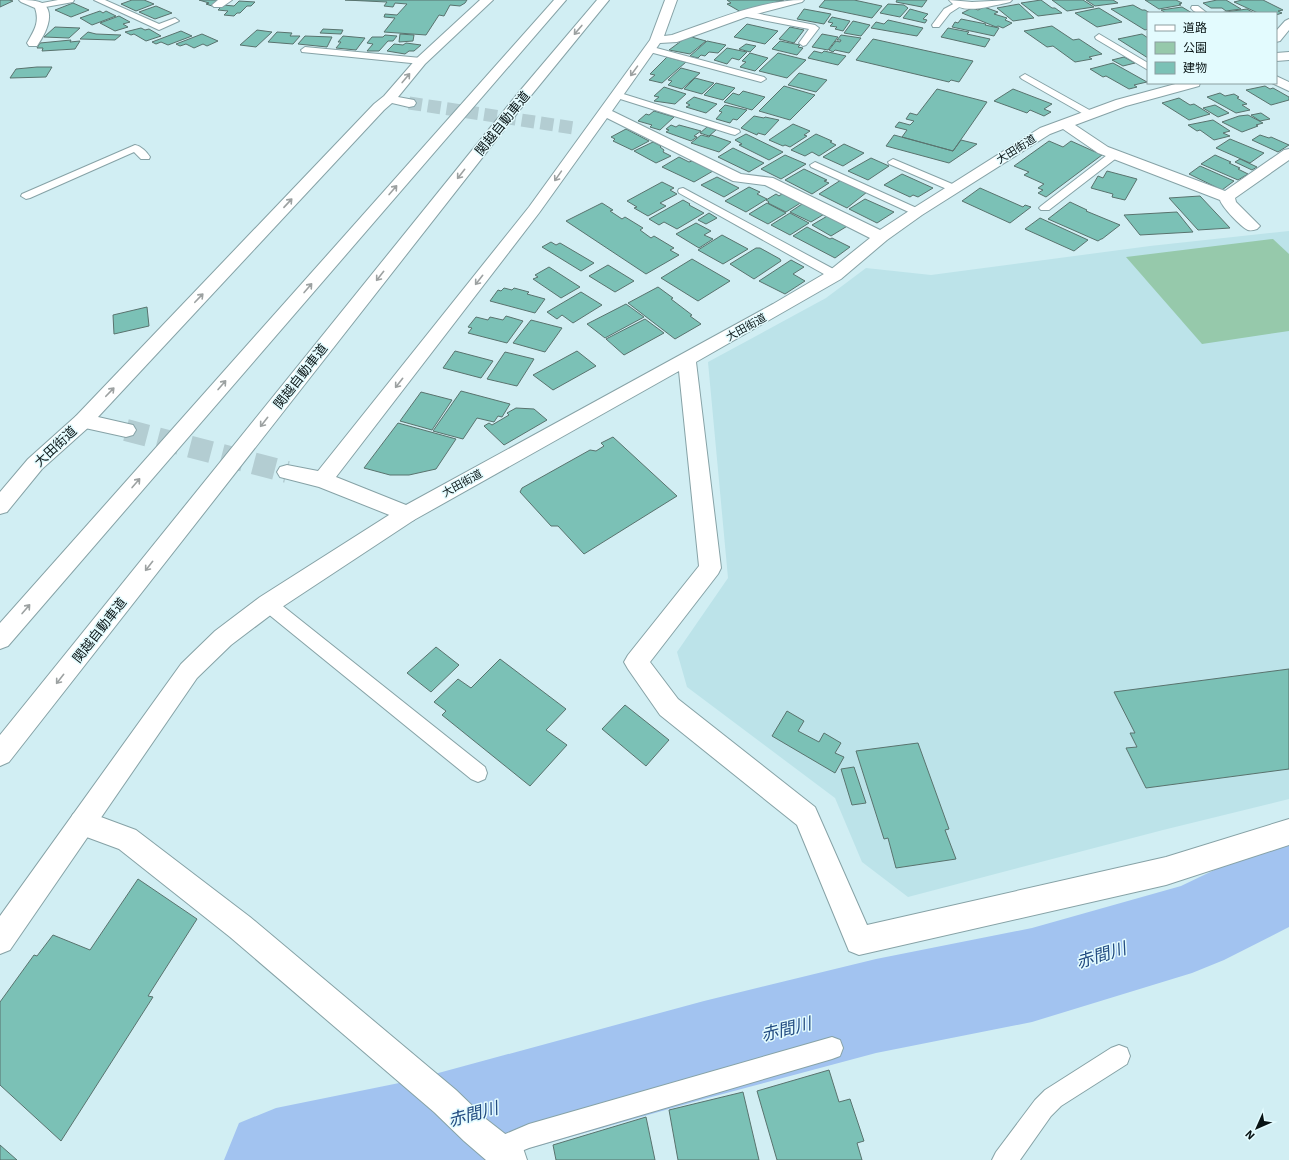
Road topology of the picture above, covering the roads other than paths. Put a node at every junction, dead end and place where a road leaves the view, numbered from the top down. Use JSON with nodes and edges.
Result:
{"nodes":[{"id":1,"x":25,"y":0,"type":"edge"},
{"id":2,"x":70,"y":0,"type":"edge"},
{"id":3,"x":487,"y":0,"type":"edge"},
{"id":4,"x":560,"y":0,"type":"edge"},
{"id":5,"x":603,"y":0,"type":"edge"},
{"id":6,"x":671,"y":0,"type":"edge"},
{"id":7,"x":798,"y":0,"type":"edge"},
{"id":8,"x":1006,"y":0,"type":"edge"},
{"id":9,"x":103,"y":1,"type":"edge"},
{"id":10,"x":958,"y":2,"type":"edge"},
{"id":11,"x":40,"y":6,"type":"junction"},
{"id":12,"x":1195,"y":8,"type":"dead end"},
{"id":13,"x":1201,"y":12,"type":"edge"},
{"id":14,"x":744,"y":14,"type":"junction"},
{"id":15,"x":175,"y":21,"type":"dead end"},
{"id":16,"x":1289,"y":23,"type":"edge"},
{"id":17,"x":936,"y":25,"type":"dead end"},
{"id":18,"x":1099,"y":37,"type":"dead end"},
{"id":19,"x":1277,"y":37,"type":"edge"},
{"id":20,"x":33,"y":43,"type":"dead end"},
{"id":21,"x":803,"y":43,"type":"dead end"},
{"id":22,"x":653,"y":44,"type":"junction"},
{"id":23,"x":305,"y":50,"type":"dead end"},
{"id":24,"x":1289,"y":56,"type":"edge"},
{"id":25,"x":1277,"y":57,"type":"edge"},
{"id":26,"x":421,"y":61,"type":"junction"},
{"id":27,"x":1147,"y":66,"type":"edge"},
{"id":28,"x":1025,"y":77,"type":"dead end"},
{"id":29,"x":761,"y":80,"type":"dead end"},
{"id":30,"x":1277,"y":81,"type":"edge"},
{"id":31,"x":1183,"y":84,"type":"edge"},
{"id":32,"x":1289,"y":87,"type":"edge"},
{"id":33,"x":616,"y":95,"type":"junction"},
{"id":34,"x":389,"y":99,"type":"junction"},
{"id":35,"x":409,"y":103,"type":"tunnel mouth"},
{"id":36,"x":604,"y":112,"type":"junction"},
{"id":37,"x":1090,"y":114,"type":"junction"},
{"id":38,"x":1064,"y":123,"type":"junction"},
{"id":39,"x":574,"y":128,"type":"tunnel mouth"},
{"id":40,"x":590,"y":131,"type":"junction"},
{"id":41,"x":735,"y":132,"type":"dead end"},
{"id":42,"x":1289,"y":153,"type":"edge"},
{"id":43,"x":1115,"y":154,"type":"junction"},
{"id":44,"x":145,"y":156,"type":"dead end"},
{"id":45,"x":893,"y":162,"type":"dead end"},
{"id":46,"x":816,"y":165,"type":"dead end"},
{"id":47,"x":953,"y":188,"type":"junction"},
{"id":48,"x":683,"y":191,"type":"dead end"},
{"id":49,"x":26,"y":196,"type":"dead end"},
{"id":50,"x":1227,"y":197,"type":"junction"},
{"id":51,"x":1045,"y":208,"type":"dead end"},
{"id":52,"x":917,"y":212,"type":"junction"},
{"id":53,"x":1252,"y":226,"type":"dead end"},
{"id":54,"x":881,"y":237,"type":"junction"},
{"id":55,"x":835,"y":275,"type":"junction"},
{"id":56,"x":686,"y":361,"type":"junction"},
{"id":57,"x":83,"y":421,"type":"junction"},
{"id":58,"x":126,"y":430,"type":"tunnel mouth"},
{"id":59,"x":287,"y":472,"type":"tunnel mouth"},
{"id":60,"x":323,"y":480,"type":"junction"},
{"id":61,"x":0,"y":506,"type":"edge"},
{"id":62,"x":407,"y":514,"type":"junction"},
{"id":63,"x":268,"y":604,"type":"junction"},
{"id":64,"x":0,"y":639,"type":"edge"},
{"id":65,"x":0,"y":754,"type":"edge"},
{"id":66,"x":478,"y":773,"type":"dead end"},
{"id":67,"x":82,"y":823,"type":"junction"},
{"id":68,"x":1289,"y":832,"type":"edge"},
{"id":69,"x":0,"y":940,"type":"edge"},
{"id":70,"x":832,"y":1048,"type":"dead end"},
{"id":71,"x":1120,"y":1056,"type":"dead end"},
{"id":72,"x":494,"y":1146,"type":"edge"},
{"id":73,"x":1004,"y":1160,"type":"edge"}],
"edges":[{"from":1,"to":11,"type":"main road"},
{"from":2,"to":11,"type":"lane"},
{"from":3,"to":26,"type":"main road"},
{"from":64,"to":4,"type":"main road","one_way":true},
{"from":5,"to":65,"type":"main road","name":"関越自動車道","one_way":true},
{"from":6,"to":22,"type":"main road"},
{"from":7,"to":14,"type":"main road"},
{"from":8,"to":10,"type":"main road"},
{"from":9,"to":15,"type":"lane"},
{"from":10,"to":17,"type":"lane"},
{"from":11,"to":20,"type":"main road"},
{"from":12,"to":13,"type":"lane"},
{"from":14,"to":21,"type":"lane"},
{"from":14,"to":22,"type":"main road"},
{"from":16,"to":19,"type":"main road"},
{"from":18,"to":27,"type":"lane"},
{"from":22,"to":29,"type":"lane"},
{"from":22,"to":33,"type":"main road","one_way":true},
{"from":23,"to":26,"type":"lane"},
{"from":24,"to":25,"type":"main road"},
{"from":34,"to":26,"type":"main road","one_way":true},
{"from":28,"to":37,"type":"lane"},
{"from":30,"to":32,"type":"main road"},
{"from":31,"to":37,"type":"main road","name":"大田街道"},
{"from":33,"to":36,"type":"main road"},
{"from":33,"to":41,"type":"lane"},
{"from":34,"to":35,"type":"main road"},
{"from":57,"to":34,"type":"main road","one_way":true},
{"from":36,"to":40,"type":"main road"},
{"from":36,"to":54,"type":"main road"},
{"from":37,"to":38,"type":"main road","name":"大田街道"},
{"from":38,"to":43,"type":"main road"},
{"from":38,"to":47,"type":"main road","name":"大田街道"},
{"from":39,"to":40,"type":"main road"},
{"from":40,"to":60,"type":"main road","one_way":true},
{"from":42,"to":50,"type":"main road"},
{"from":43,"to":50,"type":"main road"},
{"from":43,"to":51,"type":"lane"},
{"from":44,"to":49,"type":"lane"},
{"from":45,"to":47,"type":"lane"},
{"from":46,"to":52,"type":"lane"},
{"from":47,"to":52,"type":"main road","name":"大田街道"},
{"from":48,"to":55,"type":"lane"},
{"from":50,"to":53,"type":"main road"},
{"from":52,"to":54,"type":"main road","name":"大田街道"},
{"from":54,"to":55,"type":"main road","name":"大田街道"},
{"from":55,"to":56,"type":"main road","name":"大田街道"},
{"from":56,"to":62,"type":"main road","name":"大田街道"},
{"from":56,"to":68,"type":"main road"},
{"from":57,"to":58,"type":"main road","name":"大田街道"},
{"from":57,"to":61,"type":"main road","name":"大田街道"},
{"from":59,"to":60,"type":"main road"},
{"from":60,"to":62,"type":"main road"},
{"from":62,"to":63,"type":"main road","name":"大田街道"},
{"from":63,"to":66,"type":"lane"},
{"from":63,"to":67,"type":"main road","name":"大田街道"},
{"from":67,"to":69,"type":"main road","name":"大田街道"},
{"from":67,"to":72,"type":"main road"},
{"from":70,"to":72,"type":"lane"},
{"from":71,"to":73,"type":"lane"}]}
